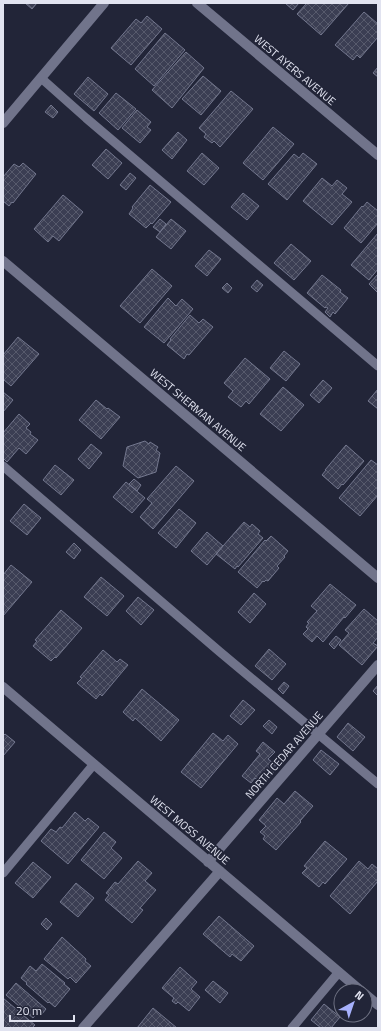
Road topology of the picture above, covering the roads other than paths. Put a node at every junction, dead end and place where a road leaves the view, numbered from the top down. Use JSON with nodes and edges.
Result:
{"nodes":[{"id":1,"x":104,"y":3,"type":"edge"},
{"id":2,"x":197,"y":3,"type":"edge"},
{"id":3,"x":41,"y":78,"type":"junction"},
{"id":4,"x":3,"y":123,"type":"edge"},
{"id":5,"x":378,"y":156,"type":"edge"},
{"id":6,"x":3,"y":260,"type":"edge"},
{"id":7,"x":378,"y":366,"type":"edge"},
{"id":8,"x":3,"y":466,"type":"edge"},
{"id":9,"x":378,"y":578,"type":"edge"},
{"id":10,"x":378,"y":665,"type":"edge"},
{"id":11,"x":3,"y":687,"type":"edge"},
{"id":12,"x":318,"y":734,"type":"junction"},
{"id":13,"x":94,"y":764,"type":"junction"},
{"id":14,"x":378,"y":784,"type":"edge"},
{"id":15,"x":208,"y":862,"type":"junction"},
{"id":16,"x":220,"y":871,"type":"junction"},
{"id":17,"x":3,"y":873,"type":"edge"},
{"id":18,"x":339,"y":972,"type":"junction"},
{"id":19,"x":352,"y":983,"type":"edge"},
{"id":20,"x":83,"y":1028,"type":"edge"},
{"id":21,"x":292,"y":1028,"type":"edge"}],
"edges":[{"from":1,"to":3,"type":"street"},
{"from":2,"to":5,"type":"street","name":"WEST AYERS AVENUE"},
{"from":3,"to":4,"type":"street"},
{"from":3,"to":7,"type":"lane"},
{"from":6,"to":9,"type":"street","name":"WEST SHERMAN AVENUE"},
{"from":8,"to":12,"type":"lane"},
{"from":10,"to":12,"type":"street","name":"NORTH CEDAR AVENUE"},
{"from":11,"to":13,"type":"street","name":"WEST MOSS AVENUE"},
{"from":12,"to":14,"type":"lane"},
{"from":12,"to":15,"type":"street","name":"NORTH CEDAR AVENUE"},
{"from":13,"to":15,"type":"street","name":"WEST MOSS AVENUE"},
{"from":13,"to":17,"type":"lane"},
{"from":15,"to":16,"type":"street","name":"WEST MOSS AVENUE"},
{"from":16,"to":18,"type":"street","name":"WEST MOSS AVENUE"},
{"from":16,"to":20,"type":"street"},
{"from":18,"to":19,"type":"street","name":"WEST MOSS AVENUE"},
{"from":18,"to":21,"type":"lane"}]}
